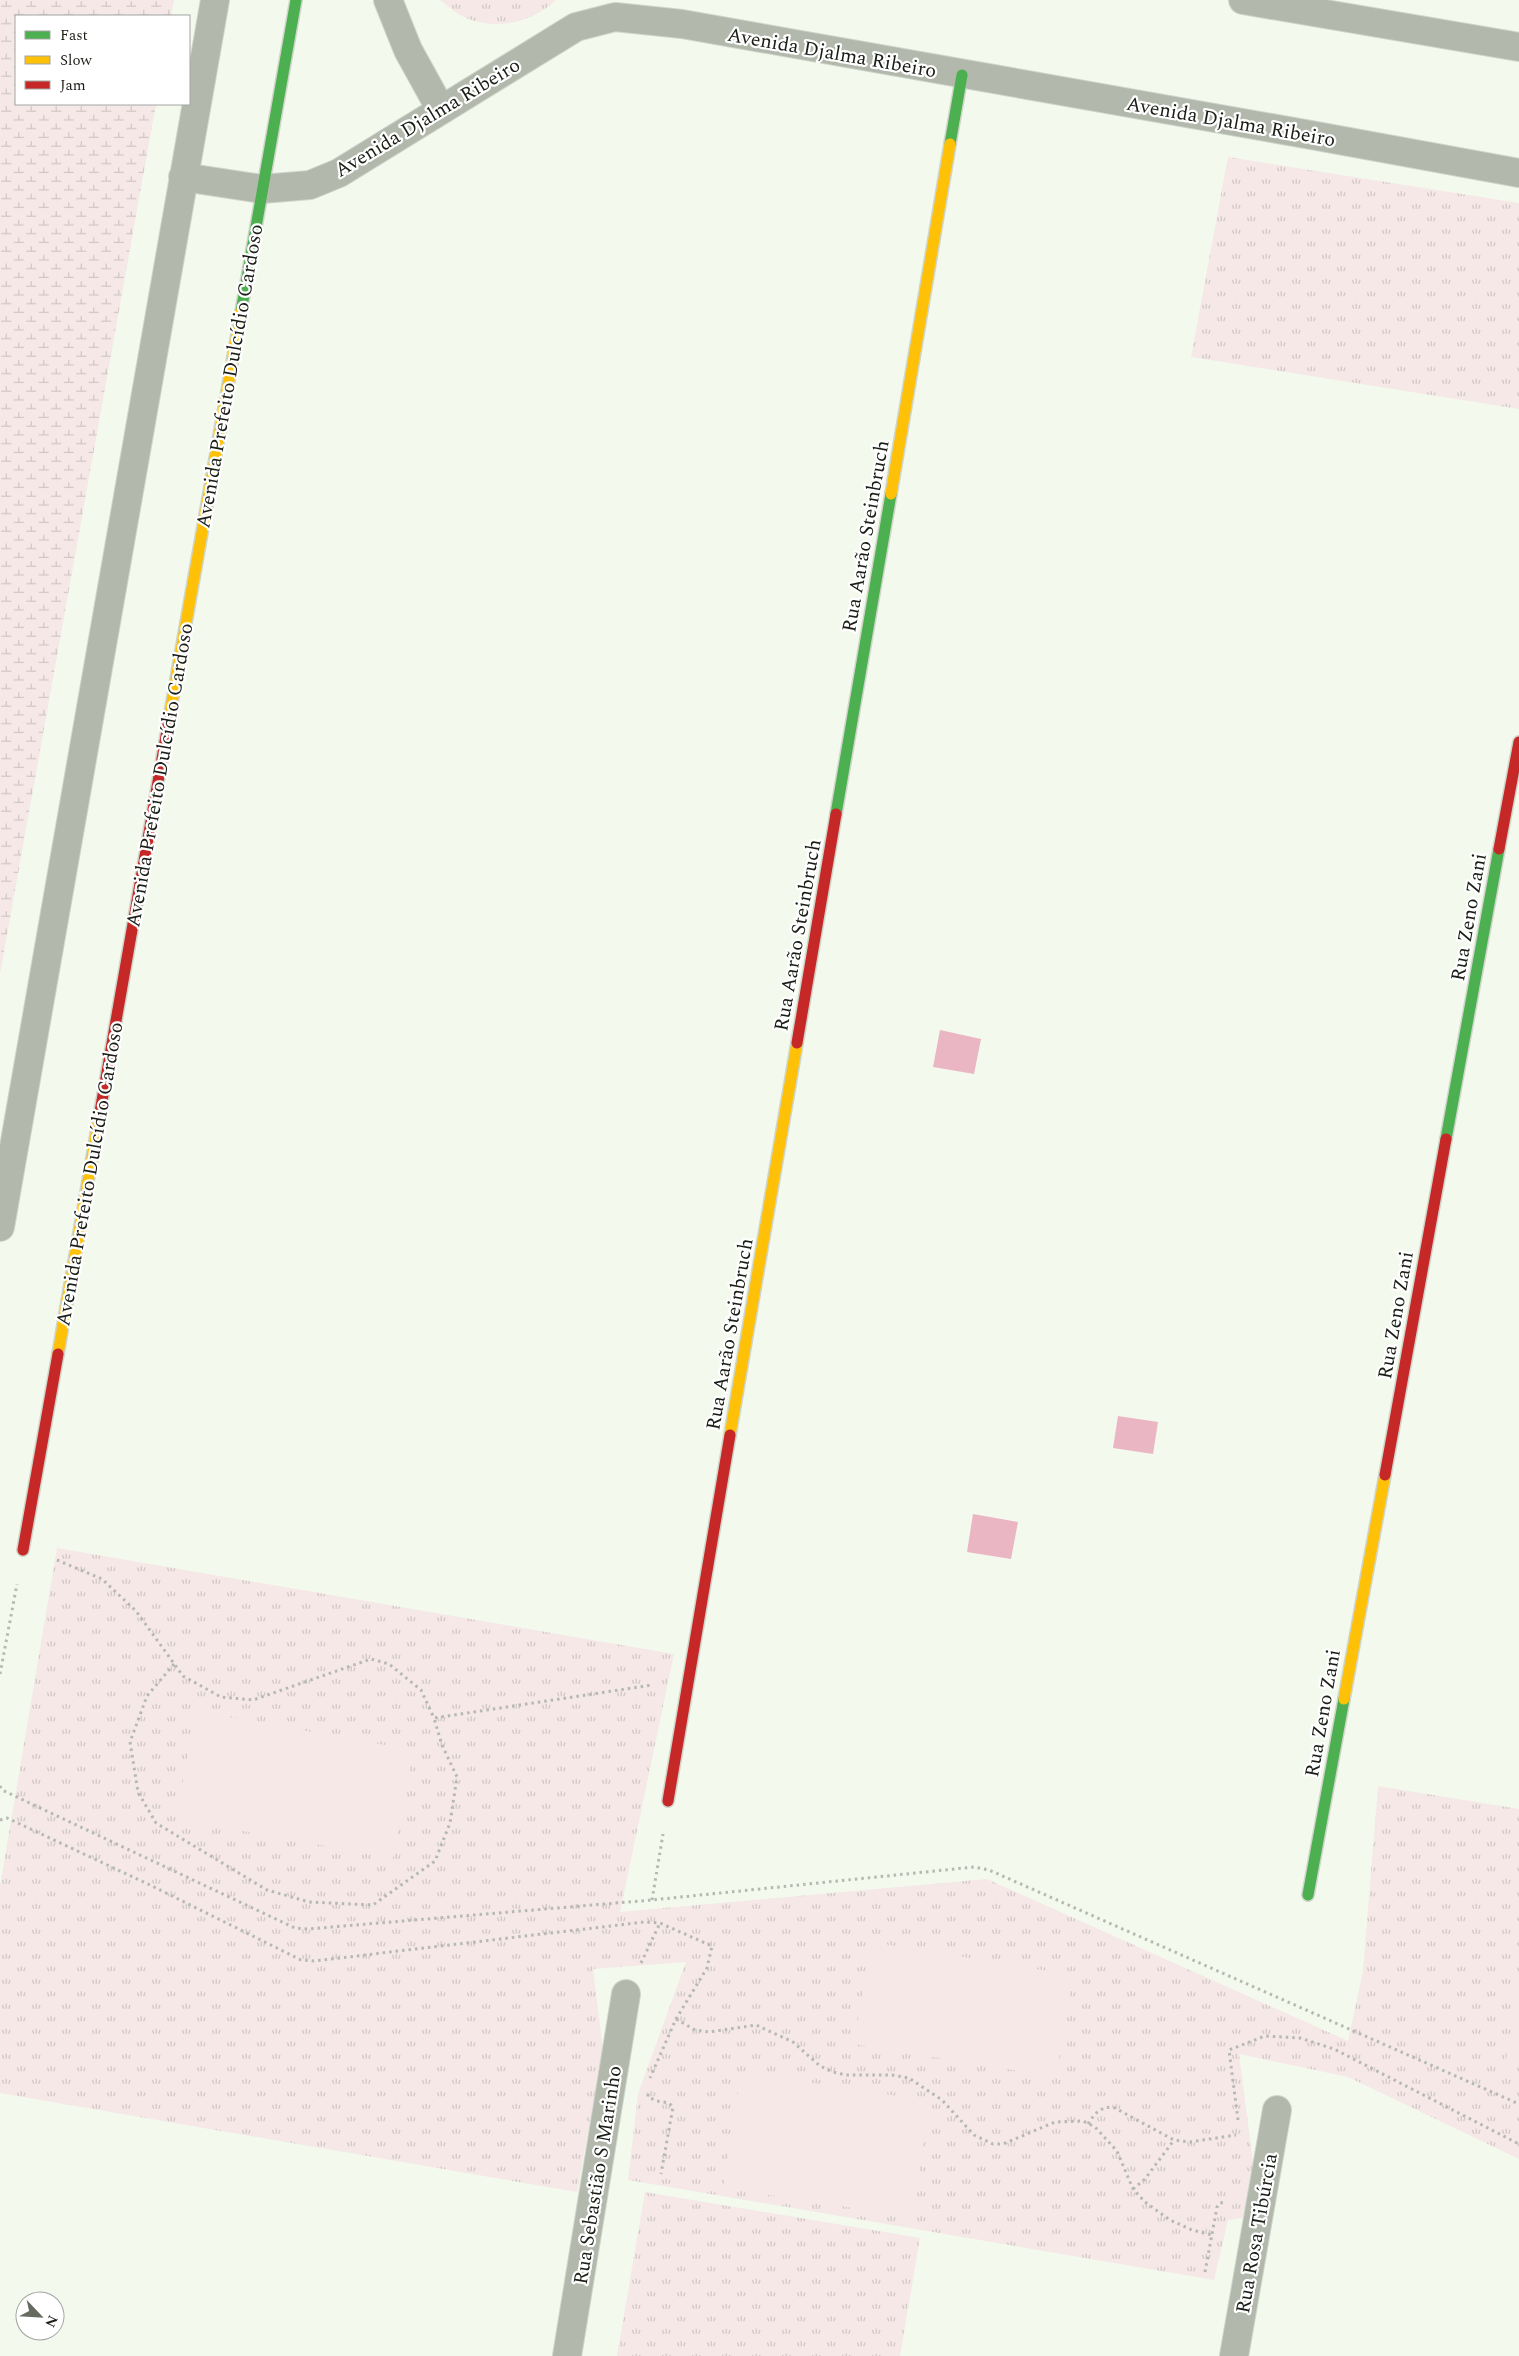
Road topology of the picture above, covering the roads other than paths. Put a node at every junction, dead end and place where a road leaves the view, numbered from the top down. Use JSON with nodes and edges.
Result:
{"nodes":[{"id":1,"x":215,"y":0,"type":"edge"},
{"id":2,"x":296,"y":0,"type":"edge"},
{"id":3,"x":388,"y":0,"type":"edge"},
{"id":4,"x":1243,"y":0,"type":"edge"},
{"id":5,"x":1519,"y":47,"type":"edge"},
{"id":6,"x":962,"y":75,"type":"junction"},
{"id":7,"x":440,"y":108,"type":"junction"},
{"id":8,"x":1519,"y":174,"type":"edge"},
{"id":9,"x":183,"y":177,"type":"junction"},
{"id":10,"x":262,"y":189,"type":"junction"},
{"id":11,"x":1519,"y":742,"type":"edge"},
{"id":12,"x":0,"y":1227,"type":"edge"},
{"id":13,"x":23,"y":1550,"type":"road end"},
{"id":14,"x":668,"y":1801,"type":"road end"},
{"id":15,"x":1308,"y":1895,"type":"dead end"},
{"id":16,"x":626,"y":1994,"type":"road end"},
{"id":17,"x":1277,"y":2110,"type":"dead end"},
{"id":18,"x":567,"y":2356,"type":"edge"},
{"id":19,"x":1234,"y":2356,"type":"edge"}],
"edges":[{"from":1,"to":9,"type":"street"},
{"from":2,"to":10,"type":"street","name":"Avenida Prefeito Dulcídio Cardoso"},
{"from":3,"to":7,"type":"street"},
{"from":4,"to":5,"type":"street"},
{"from":6,"to":7,"type":"street","name":"Avenida Djalma Ribeiro"},
{"from":6,"to":8,"type":"street","name":"Avenida Djalma Ribeiro"},
{"from":6,"to":14,"type":"street","name":"Rua Aarão Steinbruch"},
{"from":7,"to":10,"type":"street","name":"Avenida Djalma Ribeiro"},
{"from":9,"to":10,"type":"street","name":"Avenida Djalma Ribeiro"},
{"from":9,"to":12,"type":"street"},
{"from":10,"to":13,"type":"street","name":"Avenida Prefeito Dulcídio Cardoso"},
{"from":11,"to":15,"type":"street","name":"Rua Zeno Zani"},
{"from":16,"to":18,"type":"street","name":"Rua Sebastião S Marinho"},
{"from":17,"to":19,"type":"street","name":"Rua Rosa Tibúrcia"}]}
